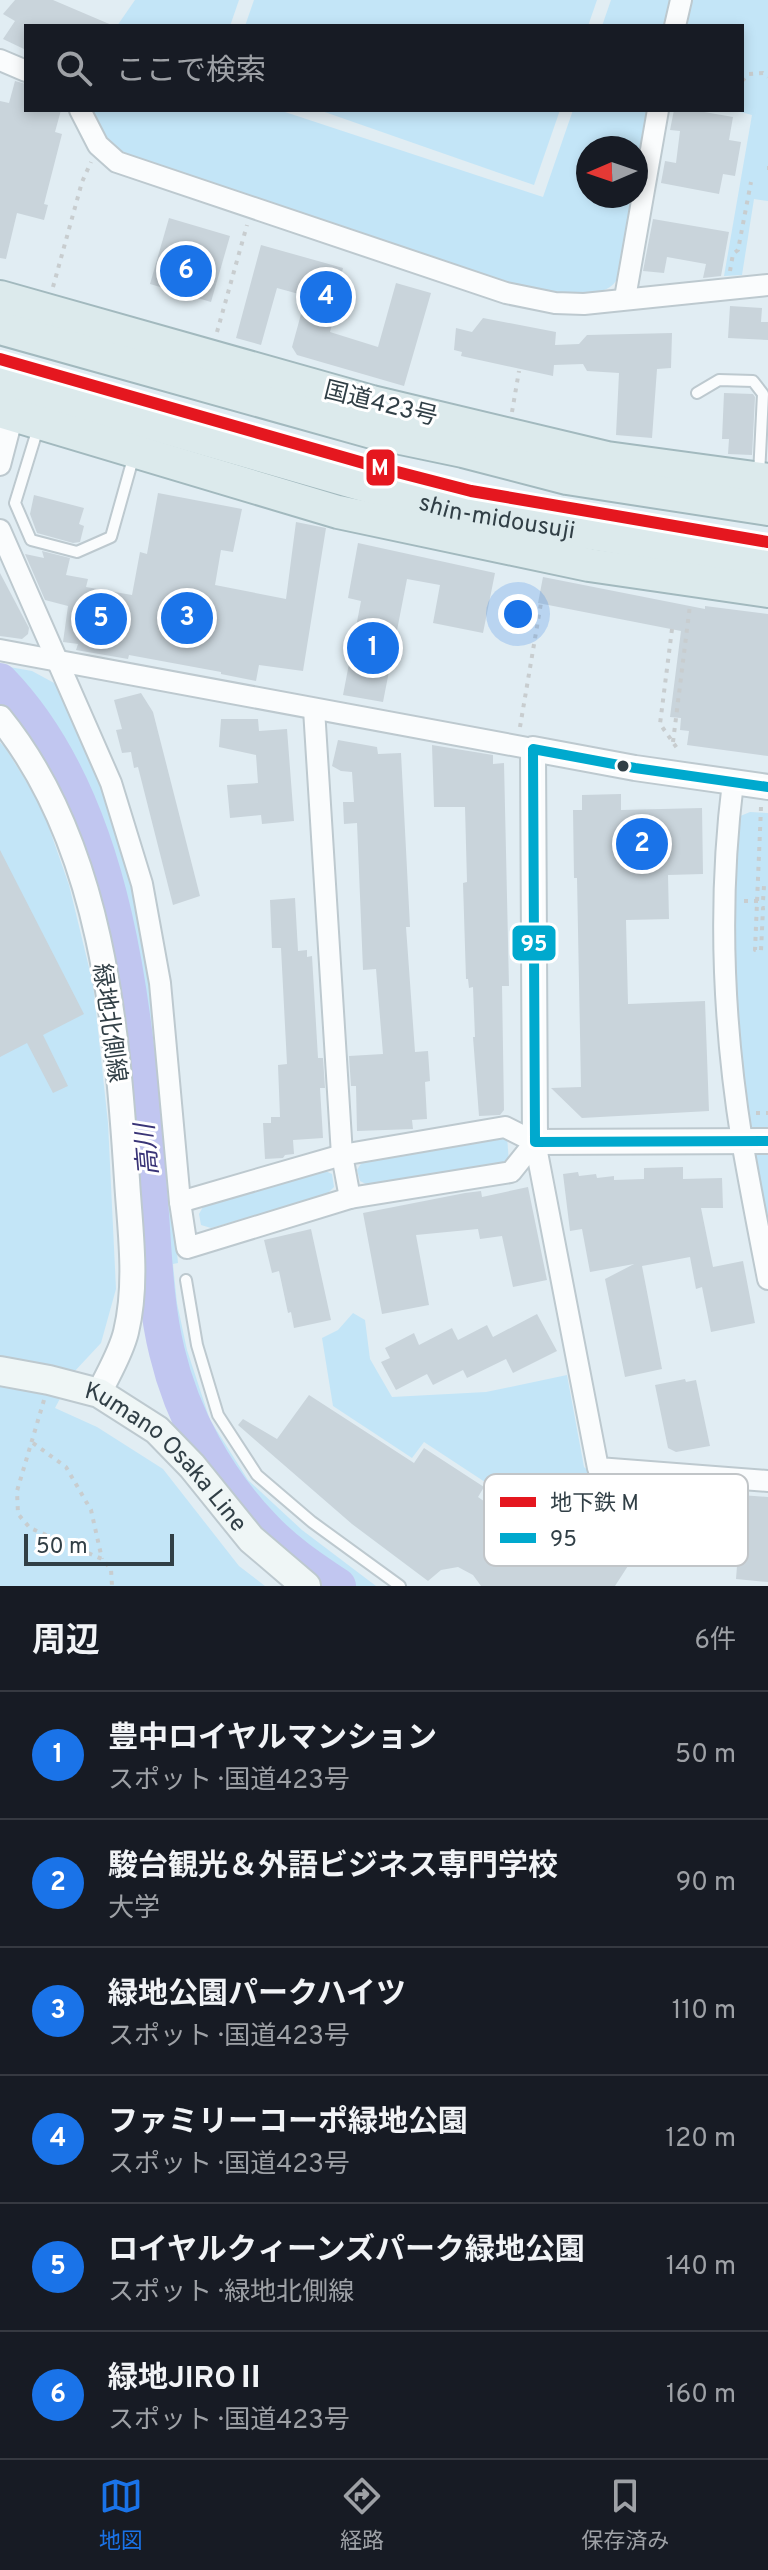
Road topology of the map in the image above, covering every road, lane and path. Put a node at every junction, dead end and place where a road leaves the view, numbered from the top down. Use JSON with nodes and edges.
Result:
{"nodes":[{"id":1,"x":681,"y":0,"type":"edge"},
{"id":2,"x":675,"y":24,"type":"edge"},
{"id":3,"x":0,"y":60,"type":"edge"},
{"id":4,"x":24,"y":70,"type":"edge"},
{"id":5,"x":768,"y":77,"type":"edge"},
{"id":6,"x":744,"y":79,"type":"edge"},
{"id":7,"x":81,"y":112,"type":"edge"},
{"id":8,"x":658,"y":112,"type":"edge"},
{"id":9,"x":82,"y":182,"type":"dead end"},
{"id":10,"x":751,"y":182,"type":"dead end"},
{"id":11,"x":248,"y":224,"type":"dead end"},
{"id":12,"x":733,"y":254,"type":"dead end"},
{"id":13,"x":768,"y":285,"type":"edge"},
{"id":14,"x":51,"y":294,"type":"dead end"},
{"id":15,"x":0,"y":297,"type":"edge"},
{"id":16,"x":625,"y":298,"type":"junction"},
{"id":17,"x":0,"y":328,"type":"edge"},
{"id":18,"x":214,"y":342,"type":"dead end"},
{"id":19,"x":519,"y":371,"type":"dead end"},
{"id":20,"x":0,"y":380,"type":"edge"},
{"id":21,"x":697,"y":393,"type":"dead end"},
{"id":22,"x":18,"y":416,"type":"edge"},
{"id":23,"x":510,"y":421,"type":"dead end"},
{"id":24,"x":135,"y":451,"type":"junction"},
{"id":25,"x":463,"y":451,"type":"junction"},
{"id":26,"x":607,"y":458,"type":"junction"},
{"id":27,"x":0,"y":465,"type":"edge"},
{"id":28,"x":765,"y":489,"type":"edge"},
{"id":29,"x":454,"y":511,"type":"junction"},
{"id":30,"x":0,"y":530,"type":"edge"},
{"id":31,"x":768,"y":562,"type":"edge"},
{"id":32,"x":589,"y":565,"type":"junction"},
{"id":33,"x":768,"y":591,"type":"edge"},
{"id":34,"x":692,"y":595,"type":"dead end"},
{"id":35,"x":541,"y":603,"type":"dead end"},
{"id":36,"x":672,"y":629,"type":"dead end"},
{"id":37,"x":0,"y":650,"type":"edge"},
{"id":38,"x":55,"y":660,"type":"junction"},
{"id":39,"x":314,"y":709,"type":"junction"},
{"id":40,"x":0,"y":718,"type":"edge"},
{"id":41,"x":527,"y":739,"type":"junction"},
{"id":42,"x":673,"y":742,"type":"junction"},
{"id":43,"x":677,"y":748,"type":"dead end"},
{"id":44,"x":733,"y":782,"type":"junction"},
{"id":45,"x":764,"y":796,"type":"edge"},
{"id":46,"x":768,"y":886,"type":"edge"},
{"id":47,"x":746,"y":901,"type":"dead end"},
{"id":48,"x":757,"y":901,"type":"junction"},
{"id":49,"x":768,"y":908,"type":"edge"},
{"id":50,"x":756,"y":1113,"type":"dead end"},
{"id":51,"x":768,"y":1113,"type":"edge"},
{"id":52,"x":759,"y":1141,"type":"edge"},
{"id":53,"x":535,"y":1142,"type":"junction"},
{"id":54,"x":342,"y":1155,"type":"junction"},
{"id":55,"x":350,"y":1198,"type":"junction"},
{"id":56,"x":180,"y":1202,"type":"junction"},
{"id":57,"x":768,"y":1279,"type":"edge"},
{"id":58,"x":186,"y":1280,"type":"dead end"},
{"id":59,"x":0,"y":1371,"type":"edge"},
{"id":60,"x":99,"y":1393,"type":"junction"},
{"id":61,"x":45,"y":1396,"type":"dead end"},
{"id":62,"x":32,"y":1443,"type":"junction"},
{"id":63,"x":676,"y":1474,"type":"edge"},
{"id":64,"x":748,"y":1479,"type":"edge"},
{"id":65,"x":768,"y":1481,"type":"edge"},
{"id":66,"x":102,"y":1559,"type":"junction"},
{"id":67,"x":112,"y":1586,"type":"edge"},
{"id":68,"x":306,"y":1586,"type":"edge"},
{"id":69,"x":400,"y":1586,"type":"edge"}],
"edges":[{"from":1,"to":2,"type":"street"},
{"from":3,"to":4,"type":"street"},
{"from":5,"to":6,"type":"path"},
{"from":7,"to":16,"type":"street"},
{"from":8,"to":16,"type":"street"},
{"from":9,"to":14,"type":"path"},
{"from":10,"to":12,"type":"path"},
{"from":11,"to":18,"type":"path"},
{"from":13,"to":16,"type":"street"},
{"from":15,"to":26,"type":"highway","name":"国道423号"},
{"from":17,"to":25,"type":"highway","name":"shin-midousuji"},
{"from":19,"to":23,"type":"path"},
{"from":20,"to":29,"type":"highway","name":"shin-midousuji"},
{"from":21,"to":28,"type":"lane"},
{"from":22,"to":24,"type":"highway"},
{"from":22,"to":24,"type":"lane"},
{"from":22,"to":27,"type":"street"},
{"from":24,"to":32,"type":"highway"},
{"from":25,"to":26,"type":"highway"},
{"from":25,"to":28,"type":"highway","name":"shin-midousuji"},
{"from":26,"to":28,"type":"highway","name":"国道423号"},
{"from":29,"to":31,"type":"highway","name":"shin-midousuji"},
{"from":29,"to":32,"type":"highway"},
{"from":30,"to":38,"type":"street"},
{"from":32,"to":33,"type":"highway"},
{"from":34,"to":42,"type":"path"},
{"from":35,"to":41,"type":"path"},
{"from":36,"to":42,"type":"path"},
{"from":37,"to":38,"type":"street"},
{"from":38,"to":39,"type":"street"},
{"from":38,"to":56,"type":"street"},
{"from":39,"to":41,"type":"street"},
{"from":39,"to":54,"type":"street"},
{"from":40,"to":60,"type":"street","name":"緑地北側線"},
{"from":41,"to":44,"type":"street"},
{"from":41,"to":53,"type":"street"},
{"from":42,"to":43,"type":"path"},
{"from":44,"to":45,"type":"street"},
{"from":44,"to":52,"type":"street"},
{"from":45,"to":48,"type":"path"},
{"from":46,"to":48,"type":"path"},
{"from":47,"to":48,"type":"path"},
{"from":48,"to":49,"type":"path"},
{"from":50,"to":51,"type":"path"},
{"from":52,"to":53,"type":"street"},
{"from":52,"to":57,"type":"street"},
{"from":53,"to":54,"type":"street"},
{"from":53,"to":55,"type":"street"},
{"from":53,"to":63,"type":"street"},
{"from":54,"to":55,"type":"street"},
{"from":54,"to":56,"type":"street"},
{"from":55,"to":56,"type":"street"},
{"from":58,"to":69,"type":"lane"},
{"from":59,"to":60,"type":"main road","name":"Kumano Osaka Line"},
{"from":60,"to":68,"type":"main road","name":"Kumano Osaka Line"},
{"from":61,"to":62,"type":"path"},
{"from":62,"to":66,"type":"path"},
{"from":62,"to":66,"type":"path"},
{"from":64,"to":65,"type":"street"},
{"from":66,"to":67,"type":"path"}]}
